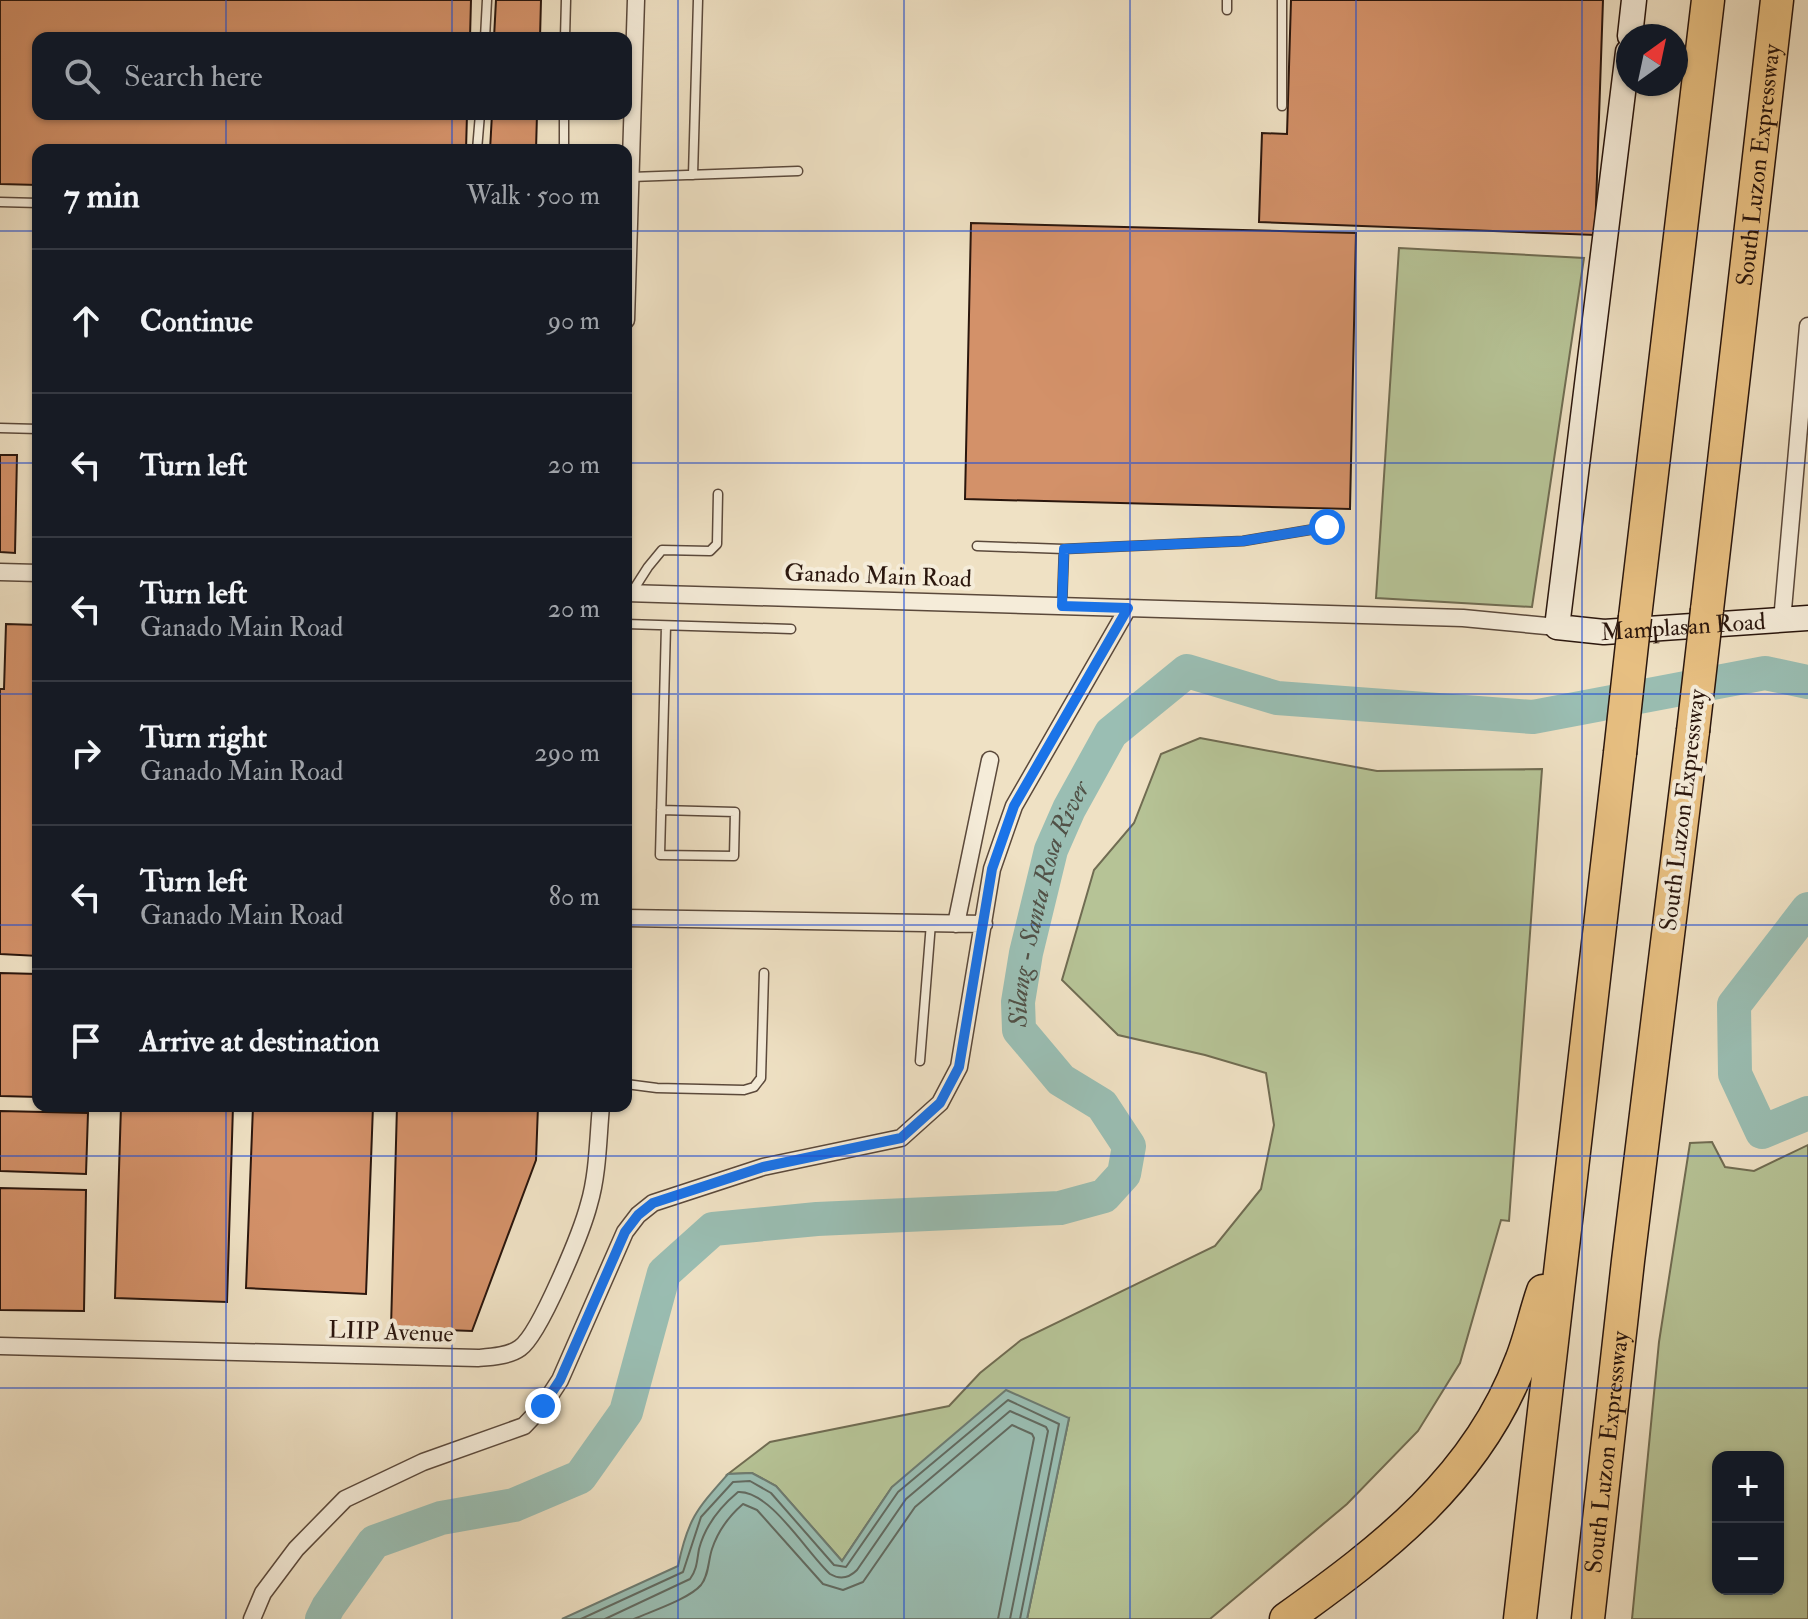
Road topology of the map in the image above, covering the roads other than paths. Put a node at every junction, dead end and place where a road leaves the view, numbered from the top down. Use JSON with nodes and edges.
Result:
{"nodes":[{"id":1,"x":487,"y":0,"type":"edge"},
{"id":2,"x":566,"y":0,"type":"edge"},
{"id":3,"x":636,"y":0,"type":"edge"},
{"id":4,"x":698,"y":0,"type":"edge"},
{"id":5,"x":1227,"y":0,"type":"edge"},
{"id":6,"x":1282,"y":0,"type":"edge"},
{"id":7,"x":1634,"y":0,"type":"edge"},
{"id":8,"x":1708,"y":0,"type":"edge"},
{"id":9,"x":1777,"y":0,"type":"edge"},
{"id":10,"x":1227,"y":10,"type":"dead end"},
{"id":11,"x":1631,"y":24,"type":"edge"},
{"id":12,"x":485,"y":32,"type":"edge"},
{"id":13,"x":565,"y":32,"type":"edge"},
{"id":14,"x":632,"y":88,"type":"edge"},
{"id":15,"x":1623,"y":96,"type":"edge"},
{"id":16,"x":1282,"y":106,"type":"dead end"},
{"id":17,"x":480,"y":120,"type":"edge"},
{"id":18,"x":564,"y":120,"type":"edge"},
{"id":19,"x":631,"y":120,"type":"edge"},
{"id":20,"x":478,"y":144,"type":"edge"},
{"id":21,"x":564,"y":144,"type":"edge"},
{"id":22,"x":629,"y":144,"type":"edge"},
{"id":23,"x":798,"y":171,"type":"dead end"},
{"id":24,"x":693,"y":175,"type":"junction"},
{"id":25,"x":632,"y":177,"type":"edge"},
{"id":26,"x":0,"y":202,"type":"edge"},
{"id":27,"x":32,"y":203,"type":"edge"},
{"id":28,"x":1808,"y":326,"type":"edge"},
{"id":29,"x":0,"y":428,"type":"edge"},
{"id":30,"x":32,"y":429,"type":"edge"},
{"id":31,"x":718,"y":494,"type":"dead end"},
{"id":32,"x":1327,"y":527,"type":"dead end"},
{"id":33,"x":977,"y":546,"type":"dead end"},
{"id":34,"x":1064,"y":549,"type":"junction"},
{"id":35,"x":0,"y":572,"type":"edge"},
{"id":36,"x":32,"y":573,"type":"edge"},
{"id":37,"x":632,"y":588,"type":"edge"},
{"id":38,"x":632,"y":593,"type":"edge"},
{"id":39,"x":1062,"y":606,"type":"junction"},
{"id":40,"x":1128,"y":608,"type":"junction"},
{"id":41,"x":1808,"y":618,"type":"edge"},
{"id":42,"x":1782,"y":621,"type":"junction"},
{"id":43,"x":632,"y":624,"type":"edge"},
{"id":44,"x":666,"y":626,"type":"junction"},
{"id":45,"x":1557,"y":627,"type":"junction"},
{"id":46,"x":791,"y":629,"type":"dead end"},
{"id":47,"x":990,"y":760,"type":"dead end"},
{"id":48,"x":661,"y":810,"type":"junction"},
{"id":49,"x":632,"y":918,"type":"edge"},
{"id":50,"x":931,"y":923,"type":"junction"},
{"id":51,"x":956,"y":924,"type":"junction"},
{"id":52,"x":984,"y":924,"type":"junction"},
{"id":53,"x":764,"y":973,"type":"dead end"},
{"id":54,"x":920,"y":1061,"type":"dead end"},
{"id":55,"x":632,"y":1085,"type":"edge"},
{"id":56,"x":600,"y":1112,"type":"edge"},
{"id":57,"x":1566,"y":1216,"type":"junction"},
{"id":58,"x":0,"y":1346,"type":"edge"},
{"id":59,"x":252,"y":1619,"type":"edge"},
{"id":60,"x":1286,"y":1619,"type":"edge"},
{"id":61,"x":1520,"y":1619,"type":"edge"},
{"id":62,"x":1588,"y":1619,"type":"edge"}],
"edges":[{"from":1,"to":12,"type":"lane"},
{"from":2,"to":13,"type":"lane"},
{"from":3,"to":14,"type":"street"},
{"from":4,"to":24,"type":"lane"},
{"from":5,"to":10,"type":"lane"},
{"from":6,"to":16,"type":"lane"},
{"from":7,"to":11,"type":"street"},
{"from":8,"to":57,"type":"highway","bridge":true},
{"from":9,"to":62,"type":"highway","name":"South Luzon Expressway","bridge":true},
{"from":15,"to":45,"type":"street"},
{"from":17,"to":20,"type":"lane"},
{"from":18,"to":21,"type":"lane"},
{"from":19,"to":22,"type":"street"},
{"from":23,"to":24,"type":"lane"},
{"from":24,"to":25,"type":"lane"},
{"from":26,"to":27,"type":"lane"},
{"from":28,"to":42,"type":"street"},
{"from":29,"to":30,"type":"lane"},
{"from":31,"to":37,"type":"lane"},
{"from":32,"to":34,"type":"lane"},
{"from":33,"to":34,"type":"lane"},
{"from":34,"to":39,"type":"lane"},
{"from":35,"to":36,"type":"street"},
{"from":38,"to":39,"type":"street","name":"Ganado Main Road"},
{"from":39,"to":40,"type":"street","name":"Ganado Main Road"},
{"from":40,"to":45,"type":"street","name":"Ganado Main Road"},
{"from":40,"to":52,"type":"street"},
{"from":41,"to":42,"type":"street","name":"Mamplasan Road"},
{"from":42,"to":45,"type":"street","name":"Mamplasan Road"},
{"from":43,"to":44,"type":"lane"},
{"from":44,"to":46,"type":"lane"},
{"from":44,"to":48,"type":"lane"},
{"from":47,"to":51,"type":"street"},
{"from":48,"to":48,"type":"lane"},
{"from":49,"to":50,"type":"street"},
{"from":50,"to":51,"type":"street"},
{"from":50,"to":54,"type":"lane"},
{"from":51,"to":52,"type":"street"},
{"from":52,"to":59,"type":"street"},
{"from":53,"to":55,"type":"lane"},
{"from":56,"to":58,"type":"street","name":"LIIP Avenue"},
{"from":57,"to":60,"type":"highway"},
{"from":57,"to":61,"type":"highway"}]}
